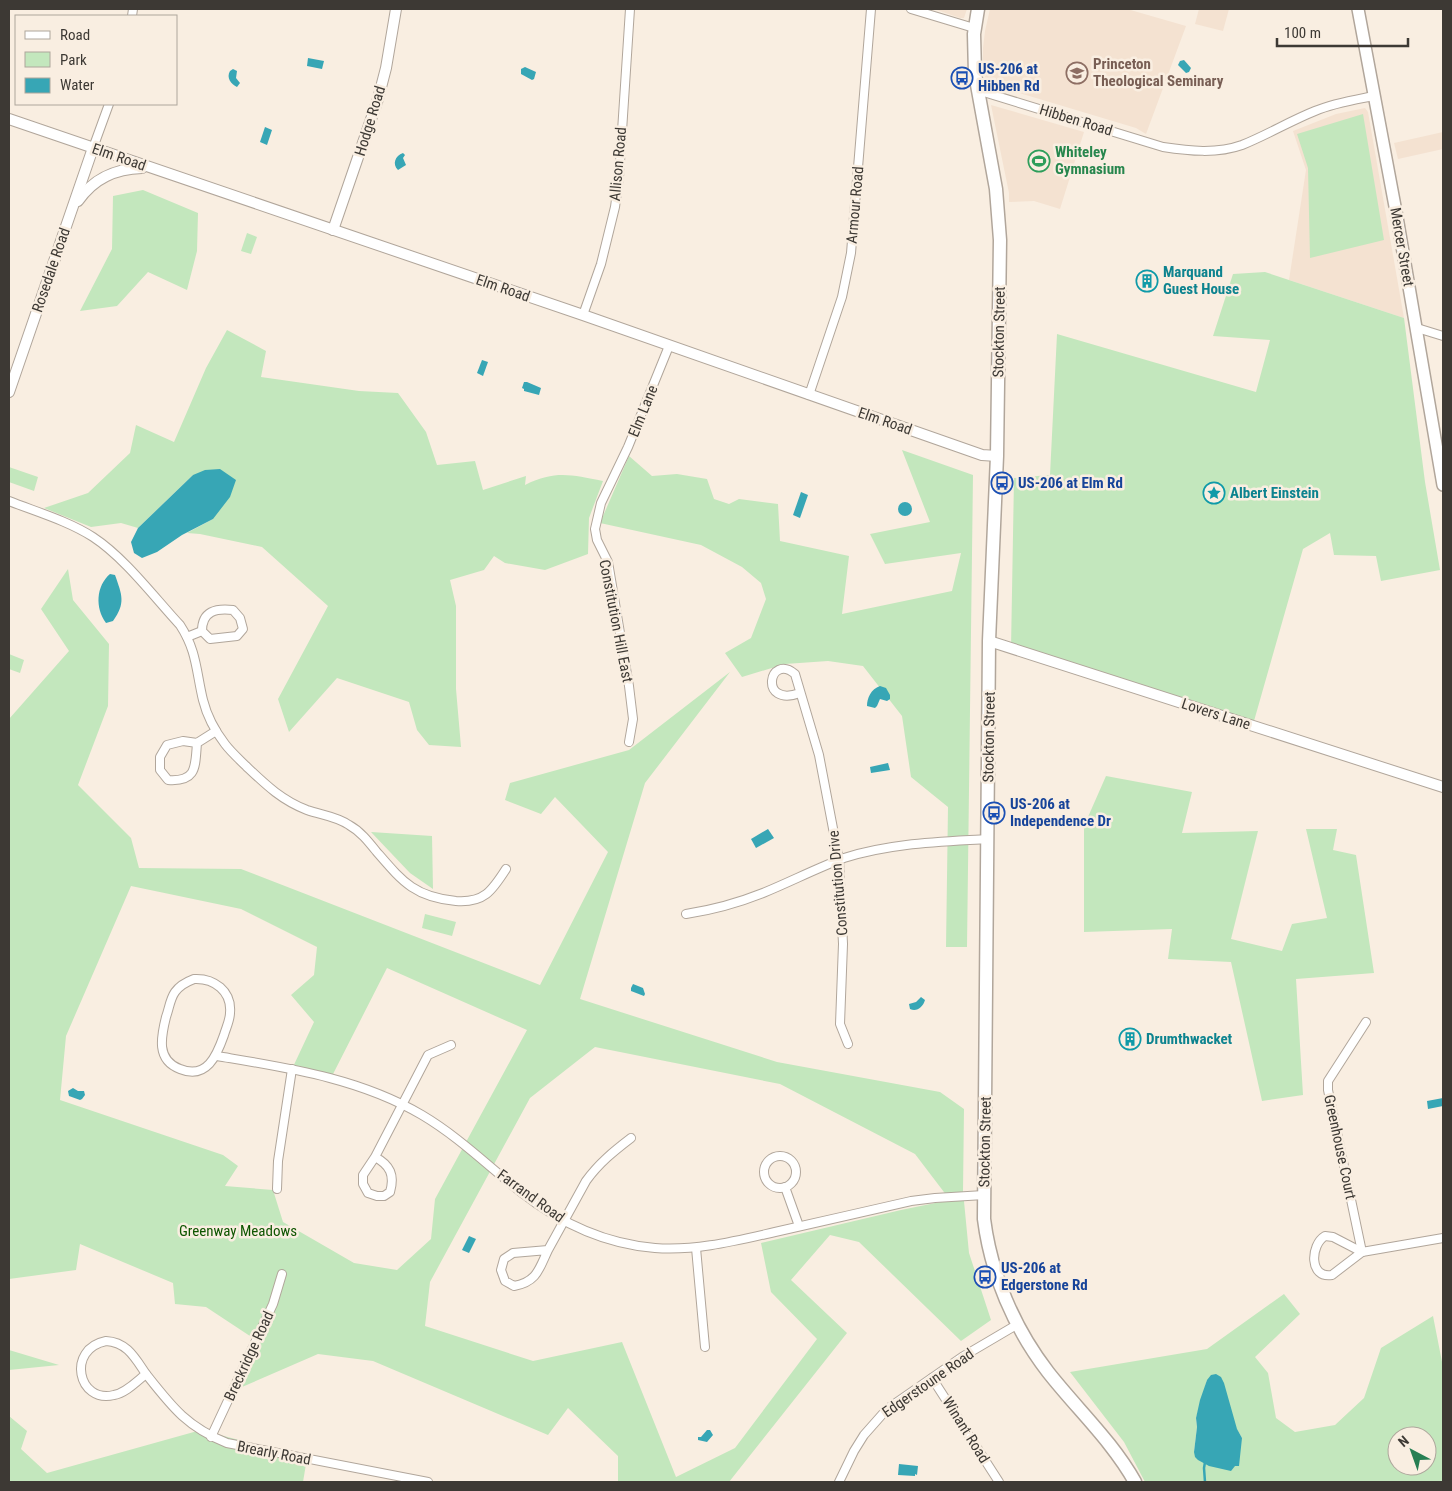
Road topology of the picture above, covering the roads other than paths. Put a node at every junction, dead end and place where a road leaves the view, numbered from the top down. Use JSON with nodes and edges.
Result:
{"nodes":[{"id":1,"x":396,"y":9,"type":"edge"},
{"id":2,"x":630,"y":9,"type":"edge"},
{"id":3,"x":871,"y":9,"type":"edge"},
{"id":4,"x":911,"y":9,"type":"edge"},
{"id":5,"x":978,"y":9,"type":"edge"},
{"id":6,"x":1358,"y":9,"type":"edge"},
{"id":7,"x":974,"y":28,"type":"junction"},
{"id":8,"x":977,"y":90,"type":"junction"},
{"id":9,"x":1374,"y":96,"type":"junction"},
{"id":10,"x":109,"y":105,"type":"edge"},
{"id":11,"x":9,"y":119,"type":"edge"},
{"id":12,"x":93,"y":148,"type":"junction"},
{"id":13,"x":149,"y":168,"type":"junction"},
{"id":14,"x":72,"y":210,"type":"junction"},
{"id":15,"x":333,"y":230,"type":"junction"},
{"id":16,"x":583,"y":315,"type":"junction"},
{"id":17,"x":1416,"y":328,"type":"junction"},
{"id":18,"x":1443,"y":336,"type":"edge"},
{"id":19,"x":669,"y":346,"type":"junction"},
{"id":20,"x":9,"y":392,"type":"edge"},
{"id":21,"x":810,"y":395,"type":"junction"},
{"id":22,"x":996,"y":456,"type":"junction"},
{"id":23,"x":615,"y":475,"type":"joint"},
{"id":24,"x":1443,"y":485,"type":"edge"},
{"id":25,"x":9,"y":501,"type":"edge"},
{"id":26,"x":202,"y":631,"type":"junction"},
{"id":27,"x":187,"y":637,"type":"junction"},
{"id":28,"x":989,"y":641,"type":"junction"},
{"id":29,"x":800,"y":694,"type":"dead end"},
{"id":30,"x":216,"y":730,"type":"junction"},
{"id":31,"x":629,"y":742,"type":"dead end"},
{"id":32,"x":197,"y":743,"type":"junction"},
{"id":33,"x":1443,"y":787,"type":"edge"},
{"id":34,"x":988,"y":839,"type":"junction"},
{"id":35,"x":839,"y":860,"type":"junction"},
{"id":36,"x":506,"y":869,"type":"dead end"},
{"id":37,"x":686,"y":914,"type":"dead end"},
{"id":38,"x":1366,"y":1022,"type":"dead end"},
{"id":39,"x":848,"y":1044,"type":"dead end"},
{"id":40,"x":451,"y":1045,"type":"dead end"},
{"id":41,"x":217,"y":1056,"type":"junction"},
{"id":42,"x":292,"y":1069,"type":"junction"},
{"id":43,"x":402,"y":1104,"type":"junction"},
{"id":44,"x":631,"y":1138,"type":"dead end"},
{"id":45,"x":375,"y":1157,"type":"junction"},
{"id":46,"x":785,"y":1187,"type":"junction"},
{"id":47,"x":277,"y":1189,"type":"dead end"},
{"id":48,"x":984,"y":1195,"type":"junction"},
{"id":49,"x":565,"y":1221,"type":"junction"},
{"id":50,"x":799,"y":1226,"type":"junction"},
{"id":51,"x":1443,"y":1238,"type":"edge"},
{"id":52,"x":696,"y":1248,"type":"junction"},
{"id":53,"x":548,"y":1250,"type":"junction"},
{"id":54,"x":1362,"y":1252,"type":"junction"},
{"id":55,"x":282,"y":1274,"type":"dead end"},
{"id":56,"x":1018,"y":1324,"type":"junction"},
{"id":57,"x":705,"y":1347,"type":"dead end"},
{"id":58,"x":146,"y":1374,"type":"junction"},
{"id":59,"x":932,"y":1378,"type":"junction"},
{"id":60,"x":211,"y":1437,"type":"junction"},
{"id":61,"x":428,"y":1482,"type":"edge"},
{"id":62,"x":839,"y":1482,"type":"edge"},
{"id":63,"x":999,"y":1482,"type":"edge"},
{"id":64,"x":1135,"y":1482,"type":"edge"}],
"edges":[{"from":1,"to":15,"type":"street","name":"Hodge Road"},
{"from":2,"to":16,"type":"street","name":"Allison Road"},
{"from":3,"to":21,"type":"street","name":"Armour Road"},
{"from":4,"to":7,"type":"street"},
{"from":5,"to":7,"type":"highway","name":"Stockton Street"},
{"from":6,"to":9,"type":"main road","name":"Mercer Street"},
{"from":7,"to":8,"type":"highway","name":"Stockton Street"},
{"from":8,"to":9,"type":"street","name":"Hibben Road"},
{"from":8,"to":22,"type":"highway","name":"Stockton Street"},
{"from":9,"to":17,"type":"main road","name":"Mercer Street"},
{"from":10,"to":12,"type":"street"},
{"from":11,"to":12,"type":"street","name":"Elm Road"},
{"from":12,"to":13,"type":"street","name":"Elm Road"},
{"from":12,"to":14,"type":"street","name":"Rosedale Road"},
{"from":13,"to":14,"type":"street"},
{"from":13,"to":15,"type":"street","name":"Elm Road"},
{"from":14,"to":20,"type":"street","name":"Rosedale Road"},
{"from":15,"to":16,"type":"street","name":"Elm Road"},
{"from":16,"to":19,"type":"street","name":"Elm Road"},
{"from":17,"to":18,"type":"street"},
{"from":17,"to":24,"type":"main road","name":"Mercer Street"},
{"from":19,"to":21,"type":"street","name":"Elm Road"},
{"from":19,"to":23,"type":"street","name":"Elm Lane"},
{"from":21,"to":22,"type":"street","name":"Elm Road"},
{"from":22,"to":28,"type":"highway","name":"Stockton Street"},
{"from":23,"to":31,"type":"street","name":"Constitution Hill East"},
{"from":25,"to":27,"type":"street"},
{"from":26,"to":26,"type":"street"},
{"from":26,"to":27,"type":"street"},
{"from":27,"to":30,"type":"street"},
{"from":28,"to":33,"type":"street","name":"Lovers Lane"},
{"from":28,"to":34,"type":"highway","name":"Stockton Street"},
{"from":29,"to":35,"type":"street","name":"Constitution Drive"},
{"from":30,"to":32,"type":"street"},
{"from":30,"to":36,"type":"street"},
{"from":32,"to":32,"type":"street"},
{"from":34,"to":35,"type":"street"},
{"from":34,"to":48,"type":"highway","name":"Stockton Street"},
{"from":35,"to":37,"type":"street"},
{"from":35,"to":39,"type":"street","name":"Constitution Drive"},
{"from":38,"to":54,"type":"street","name":"Greenhouse Court"},
{"from":40,"to":43,"type":"street"},
{"from":41,"to":41,"type":"street"},
{"from":41,"to":42,"type":"street","name":"Farrand Road"},
{"from":42,"to":43,"type":"street","name":"Farrand Road"},
{"from":42,"to":47,"type":"street"},
{"from":43,"to":45,"type":"street"},
{"from":43,"to":49,"type":"street","name":"Farrand Road"},
{"from":44,"to":49,"type":"street"},
{"from":45,"to":45,"type":"street"},
{"from":46,"to":46,"type":"street"},
{"from":46,"to":50,"type":"street"},
{"from":48,"to":50,"type":"street","name":"Farrand Road"},
{"from":48,"to":56,"type":"highway","name":"Stockton Street"},
{"from":49,"to":52,"type":"street","name":"Farrand Road"},
{"from":49,"to":53,"type":"street"},
{"from":50,"to":52,"type":"street","name":"Farrand Road"},
{"from":51,"to":54,"type":"street"},
{"from":52,"to":57,"type":"street"},
{"from":53,"to":53,"type":"street"},
{"from":54,"to":54,"type":"street"},
{"from":55,"to":60,"type":"street","name":"Breckridge Road"},
{"from":56,"to":59,"type":"street","name":"Edgerstoune Road"},
{"from":56,"to":64,"type":"highway","name":"Stockton Street"},
{"from":58,"to":58,"type":"street","name":"Brearly Road"},
{"from":58,"to":60,"type":"street","name":"Brearly Road"},
{"from":59,"to":62,"type":"street","name":"Edgerstoune Road"},
{"from":59,"to":63,"type":"street","name":"Winant Road"},
{"from":60,"to":61,"type":"street","name":"Brearly Road"}]}
